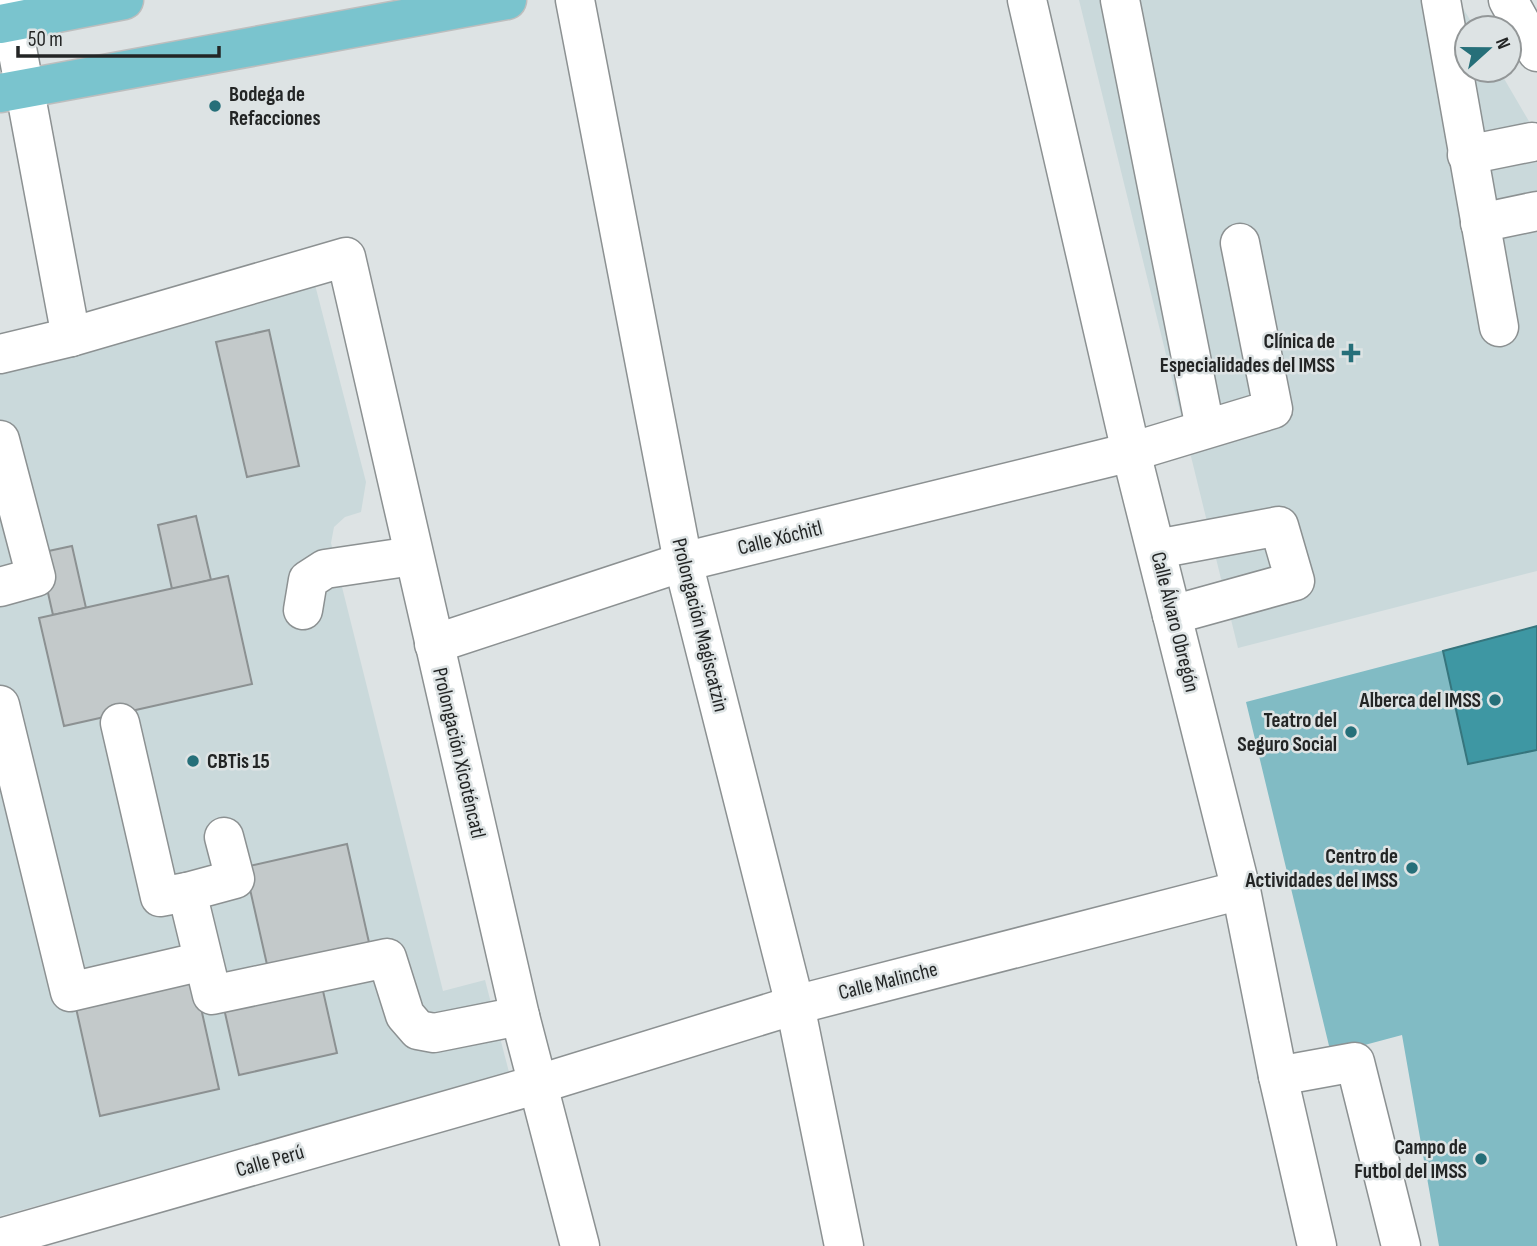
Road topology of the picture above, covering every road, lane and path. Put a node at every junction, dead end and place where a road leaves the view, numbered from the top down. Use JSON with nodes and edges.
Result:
{"nodes":[{"id":1,"x":124,"y":0,"type":"edge"},
{"id":2,"x":507,"y":0,"type":"edge"},
{"id":3,"x":575,"y":0,"type":"edge"},
{"id":4,"x":1027,"y":0,"type":"edge"},
{"id":5,"x":1120,"y":0,"type":"edge"},
{"id":6,"x":1441,"y":0,"type":"edge"},
{"id":7,"x":1508,"y":0,"type":"edge"},
{"id":8,"x":6,"y":15,"type":"edge"},
{"id":9,"x":1537,"y":52,"type":"edge"},
{"id":10,"x":12,"y":90,"type":"edge"},
{"id":11,"x":1532,"y":142,"type":"dead end"},
{"id":12,"x":1467,"y":155,"type":"junction"},
{"id":13,"x":1537,"y":211,"type":"edge"},
{"id":14,"x":1479,"y":222,"type":"junction"},
{"id":15,"x":1240,"y":243,"type":"dead end"},
{"id":16,"x":1499,"y":327,"type":"dead end"},
{"id":17,"x":71,"y":337,"type":"junction"},
{"id":18,"x":0,"y":354,"type":"edge"},
{"id":19,"x":1205,"y":428,"type":"junction"},
{"id":20,"x":0,"y":440,"type":"edge"},
{"id":21,"x":1131,"y":452,"type":"junction"},
{"id":22,"x":1157,"y":549,"type":"junction"},
{"id":23,"x":413,"y":556,"type":"junction"},
{"id":24,"x":683,"y":562,"type":"junction"},
{"id":25,"x":0,"y":587,"type":"edge"},
{"id":26,"x":303,"y":610,"type":"dead end"},
{"id":27,"x":1172,"y":615,"type":"junction"},
{"id":28,"x":434,"y":644,"type":"junction"},
{"id":29,"x":2,"y":723,"type":"edge"},
{"id":30,"x":120,"y":723,"type":"dead end"},
{"id":31,"x":224,"y":837,"type":"dead end"},
{"id":32,"x":1241,"y":890,"type":"junction"},
{"id":33,"x":187,"y":892,"type":"junction"},
{"id":34,"x":204,"y":961,"type":"junction"},
{"id":35,"x":795,"y":1005,"type":"junction"},
{"id":36,"x":520,"y":1016,"type":"junction"},
{"id":37,"x":1278,"y":1076,"type":"junction"},
{"id":38,"x":540,"y":1084,"type":"junction"},
{"id":39,"x":0,"y":1238,"type":"edge"},
{"id":40,"x":580,"y":1246,"type":"edge"},
{"id":41,"x":845,"y":1246,"type":"edge"},
{"id":42,"x":1317,"y":1246,"type":"edge"},
{"id":43,"x":1401,"y":1246,"type":"edge"}],
"edges":[{"from":1,"to":8,"type":"main road"},
{"from":2,"to":10,"type":"main road"},
{"from":3,"to":24,"type":"street","name":"Prolongación Magiscatzin"},
{"from":4,"to":21,"type":"street","name":"Calle Álvaro Obregón"},
{"from":5,"to":19,"type":"street"},
{"from":6,"to":12,"type":"street"},
{"from":7,"to":9,"type":"street"},
{"from":8,"to":10,"type":"street"},
{"from":10,"to":17,"type":"street"},
{"from":11,"to":12,"type":"street"},
{"from":12,"to":14,"type":"street"},
{"from":13,"to":14,"type":"street"},
{"from":14,"to":16,"type":"street"},
{"from":15,"to":19,"type":"street","name":"Calle Xóchitl"},
{"from":17,"to":18,"type":"street"},
{"from":17,"to":23,"type":"street","name":"Prolongación Xicoténcatl"},
{"from":19,"to":21,"type":"street","name":"Calle Xóchitl"},
{"from":20,"to":25,"type":"street"},
{"from":21,"to":22,"type":"street","name":"Calle Álvaro Obregón"},
{"from":21,"to":24,"type":"street","name":"Calle Xóchitl"},
{"from":22,"to":27,"type":"street","name":"Calle Álvaro Obregón"},
{"from":22,"to":27,"type":"street"},
{"from":23,"to":26,"type":"street"},
{"from":23,"to":28,"type":"street","name":"Prolongación Xicoténcatl"},
{"from":24,"to":28,"type":"street","name":"Calle Xóchitl"},
{"from":24,"to":35,"type":"street","name":"Prolongación Magiscatzin"},
{"from":27,"to":32,"type":"street","name":"Calle Álvaro Obregón"},
{"from":28,"to":36,"type":"street","name":"Prolongación Xicoténcatl"},
{"from":29,"to":34,"type":"street"},
{"from":30,"to":33,"type":"street"},
{"from":31,"to":33,"type":"street"},
{"from":32,"to":35,"type":"street","name":"Calle Malinche"},
{"from":32,"to":37,"type":"street","name":"Calle Álvaro Obregón"},
{"from":33,"to":34,"type":"street"},
{"from":34,"to":36,"type":"street"},
{"from":35,"to":38,"type":"street","name":"Calle Malinche"},
{"from":35,"to":41,"type":"street","name":"Prolongación Magiscatzin"},
{"from":36,"to":38,"type":"street","name":"Prolongación Xicoténcatl"},
{"from":37,"to":42,"type":"street","name":"Calle Álvaro Obregón"},
{"from":37,"to":43,"type":"street"},
{"from":38,"to":39,"type":"street","name":"Calle Perú"},
{"from":38,"to":40,"type":"street","name":"Prolongación Xicoténcatl"}]}
